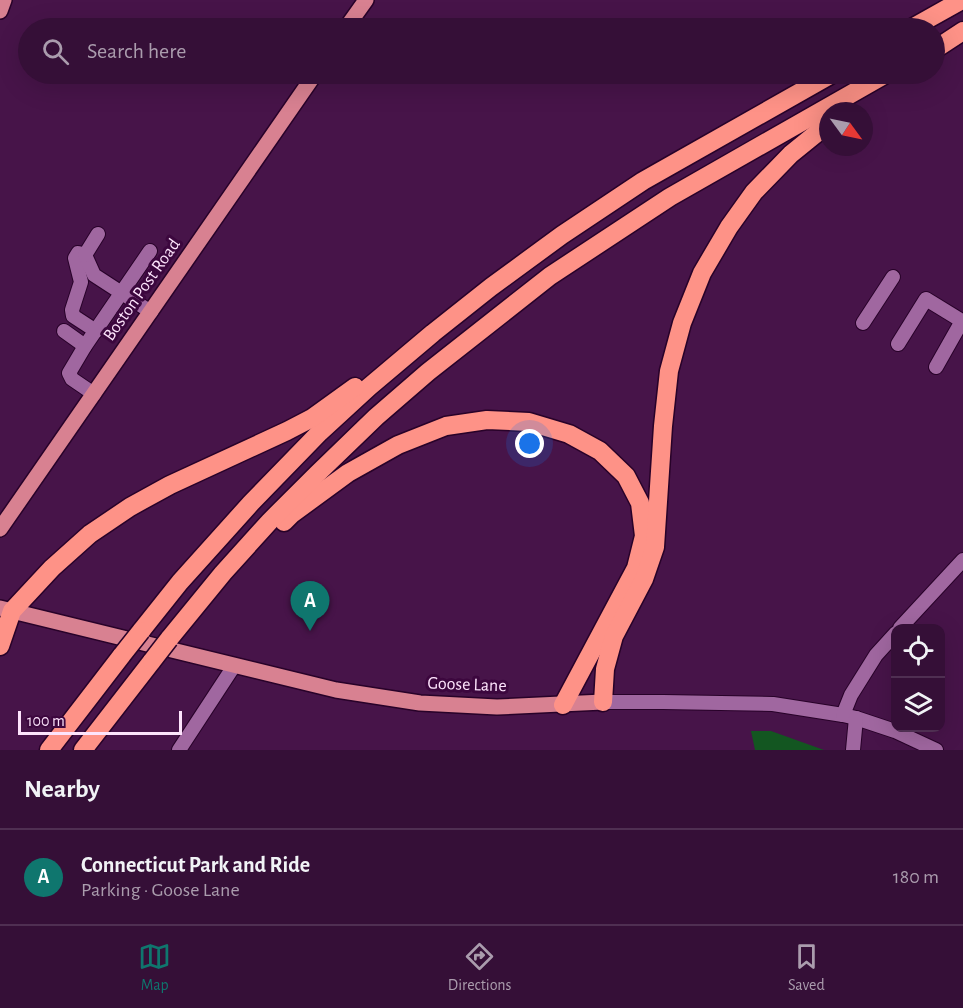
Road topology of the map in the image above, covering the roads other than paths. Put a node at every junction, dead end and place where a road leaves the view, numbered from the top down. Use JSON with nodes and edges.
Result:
{"nodes":[{"id":1,"x":4,"y":0,"type":"edge"},
{"id":2,"x":366,"y":0,"type":"edge"},
{"id":3,"x":963,"y":0,"type":"edge"},
{"id":4,"x":0,"y":11,"type":"edge"},
{"id":5,"x":353,"y":18,"type":"edge"},
{"id":6,"x":930,"y":18,"type":"edge"},
{"id":7,"x":963,"y":30,"type":"edge"},
{"id":8,"x":945,"y":41,"type":"edge"},
{"id":9,"x":308,"y":84,"type":"edge"},
{"id":10,"x":814,"y":84,"type":"edge"},
{"id":11,"x":868,"y":84,"type":"edge"},
{"id":12,"x":884,"y":84,"type":"edge"},
{"id":13,"x":857,"y":102,"type":"edge"},
{"id":14,"x":819,"y":131,"type":"edge"},
{"id":15,"x":98,"y":234,"type":"dead end"},
{"id":16,"x":150,"y":251,"type":"dead end"},
{"id":17,"x":85,"y":255,"type":"junction"},
{"id":18,"x":893,"y":277,"type":"dead end"},
{"id":19,"x":123,"y":293,"type":"junction"},
{"id":20,"x":151,"y":312,"type":"junction"},
{"id":21,"x":863,"y":323,"type":"dead end"},
{"id":22,"x":64,"y":331,"type":"dead end"},
{"id":23,"x":96,"y":331,"type":"junction"},
{"id":24,"x":433,"y":333,"type":"junction"},
{"id":25,"x":898,"y":344,"type":"dead end"},
{"id":26,"x":85,"y":346,"type":"junction"},
{"id":27,"x":936,"y":367,"type":"dead end"},
{"id":28,"x":94,"y":394,"type":"junction"},
{"id":29,"x":1,"y":526,"type":"edge"},
{"id":30,"x":963,"y":560,"type":"edge"},
{"id":31,"x":6,"y":610,"type":"edge"},
{"id":32,"x":182,"y":621,"type":"junction"},
{"id":33,"x":904,"y":624,"type":"edge"},
{"id":34,"x":891,"y":638,"type":"edge"},
{"id":35,"x":0,"y":646,"type":"edge"},
{"id":36,"x":234,"y":666,"type":"junction"},
{"id":37,"x":603,"y":702,"type":"junction"},
{"id":38,"x":563,"y":705,"type":"junction"},
{"id":39,"x":849,"y":717,"type":"junction"},
{"id":40,"x":49,"y":750,"type":"edge"},
{"id":41,"x":83,"y":750,"type":"edge"},
{"id":42,"x":179,"y":750,"type":"edge"},
{"id":43,"x":853,"y":750,"type":"edge"},
{"id":44,"x":936,"y":750,"type":"edge"}],
"edges":[{"from":1,"to":4,"type":"main road"},
{"from":2,"to":5,"type":"main road"},
{"from":3,"to":6,"type":"highway"},
{"from":7,"to":8,"type":"highway"},
{"from":9,"to":20,"type":"main road","name":"Boston Post Road"},
{"from":10,"to":24,"type":"highway"},
{"from":11,"to":32,"type":"highway"},
{"from":12,"to":13,"type":"highway"},
{"from":14,"to":37,"type":"highway"},
{"from":15,"to":17,"type":"street"},
{"from":16,"to":19,"type":"street"},
{"from":17,"to":19,"type":"street"},
{"from":17,"to":23,"type":"street"},
{"from":18,"to":21,"type":"street"},
{"from":19,"to":20,"type":"street"},
{"from":19,"to":23,"type":"street"},
{"from":20,"to":28,"type":"main road","name":"Boston Post Road"},
{"from":22,"to":26,"type":"street"},
{"from":23,"to":26,"type":"street"},
{"from":24,"to":31,"type":"highway"},
{"from":24,"to":40,"type":"highway","bridge":true},
{"from":25,"to":27,"type":"street"},
{"from":26,"to":28,"type":"street"},
{"from":28,"to":29,"type":"main road","name":"Boston Post Road"},
{"from":30,"to":33,"type":"street"},
{"from":31,"to":35,"type":"highway"},
{"from":31,"to":36,"type":"main road","name":"Goose Lane"},
{"from":32,"to":38,"type":"highway"},
{"from":32,"to":41,"type":"highway","bridge":true},
{"from":34,"to":39,"type":"street"},
{"from":36,"to":38,"type":"main road","name":"Goose Lane"},
{"from":36,"to":42,"type":"street"},
{"from":37,"to":38,"type":"main road","name":"Goose Lane"},
{"from":37,"to":39,"type":"street","name":"Goose Lane"},
{"from":39,"to":43,"type":"street"},
{"from":39,"to":44,"type":"street","name":"Goose Lane"}]}
